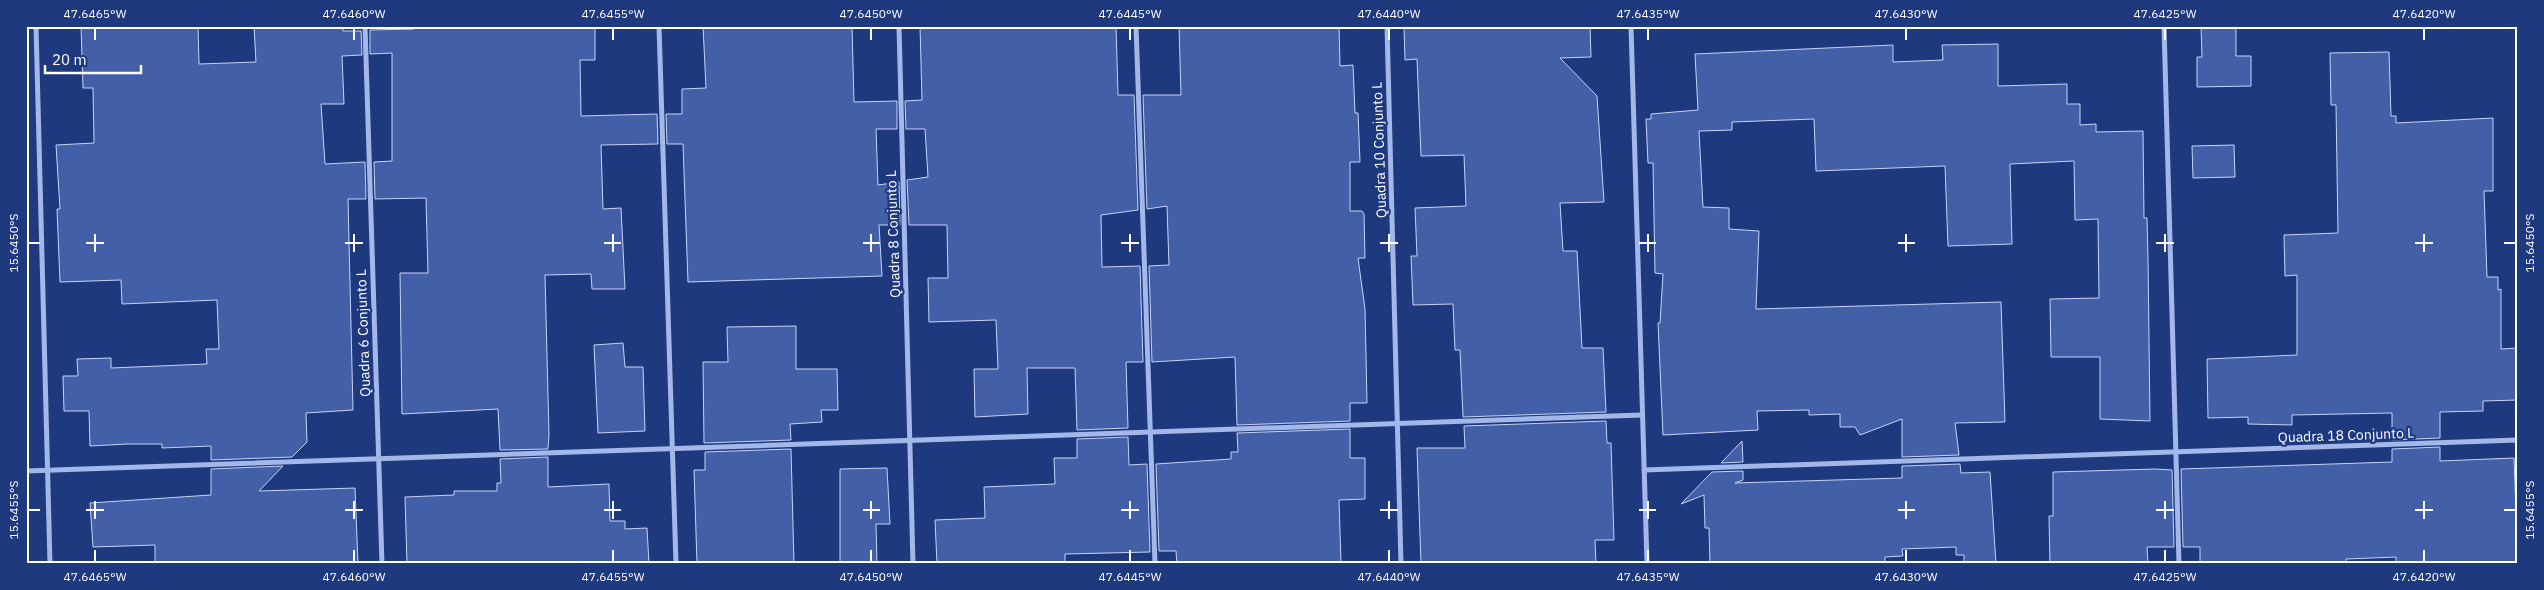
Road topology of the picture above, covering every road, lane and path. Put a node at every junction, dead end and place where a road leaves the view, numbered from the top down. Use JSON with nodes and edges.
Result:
{"nodes":[{"id":1,"x":36,"y":26,"type":"edge"},
{"id":2,"x":365,"y":26,"type":"edge"},
{"id":3,"x":659,"y":26,"type":"edge"},
{"id":4,"x":899,"y":26,"type":"edge"},
{"id":5,"x":1136,"y":26,"type":"edge"},
{"id":6,"x":1386,"y":26,"type":"edge"},
{"id":7,"x":1631,"y":26,"type":"edge"},
{"id":8,"x":2164,"y":26,"type":"edge"},
{"id":9,"x":1642,"y":416,"type":"junction"},
{"id":10,"x":1397,"y":424,"type":"junction"},
{"id":11,"x":1150,"y":432,"type":"junction"},
{"id":12,"x":2518,"y":440,"type":"edge"},
{"id":13,"x":910,"y":441,"type":"junction"},
{"id":14,"x":672,"y":449,"type":"junction"},
{"id":15,"x":2176,"y":452,"type":"junction"},
{"id":16,"x":379,"y":459,"type":"junction"},
{"id":17,"x":47,"y":470,"type":"junction"},
{"id":18,"x":1644,"y":470,"type":"junction"},
{"id":19,"x":26,"y":471,"type":"edge"},
{"id":20,"x":50,"y":564,"type":"edge"},
{"id":21,"x":382,"y":564,"type":"edge"},
{"id":22,"x":676,"y":564,"type":"edge"},
{"id":23,"x":913,"y":564,"type":"edge"},
{"id":24,"x":1155,"y":564,"type":"edge"},
{"id":25,"x":1401,"y":564,"type":"edge"},
{"id":26,"x":1647,"y":564,"type":"edge"},
{"id":27,"x":2179,"y":564,"type":"edge"}],
"edges":[{"from":1,"to":17,"type":"street"},
{"from":2,"to":16,"type":"street","name":"Quadra 6 Conjunto L"},
{"from":3,"to":14,"type":"street"},
{"from":4,"to":13,"type":"street","name":"Quadra 8 Conjunto L"},
{"from":5,"to":11,"type":"street"},
{"from":6,"to":10,"type":"street","name":"Quadra 10 Conjunto L"},
{"from":7,"to":9,"type":"street"},
{"from":8,"to":15,"type":"street"},
{"from":9,"to":10,"type":"street"},
{"from":9,"to":18,"type":"street"},
{"from":10,"to":11,"type":"street"},
{"from":10,"to":25,"type":"street","name":"Quadra 10 Conjunto L"},
{"from":11,"to":13,"type":"street"},
{"from":11,"to":24,"type":"street"},
{"from":12,"to":15,"type":"street","name":"Quadra 18 Conjunto L"},
{"from":13,"to":14,"type":"street"},
{"from":13,"to":23,"type":"street","name":"Quadra 8 Conjunto L"},
{"from":14,"to":16,"type":"street"},
{"from":14,"to":22,"type":"street"},
{"from":15,"to":18,"type":"street","name":"Quadra 18 Conjunto L"},
{"from":15,"to":27,"type":"street"},
{"from":16,"to":17,"type":"street"},
{"from":16,"to":21,"type":"street","name":"Quadra 6 Conjunto L"},
{"from":17,"to":19,"type":"street"},
{"from":17,"to":20,"type":"street"},
{"from":18,"to":26,"type":"street"}]}
